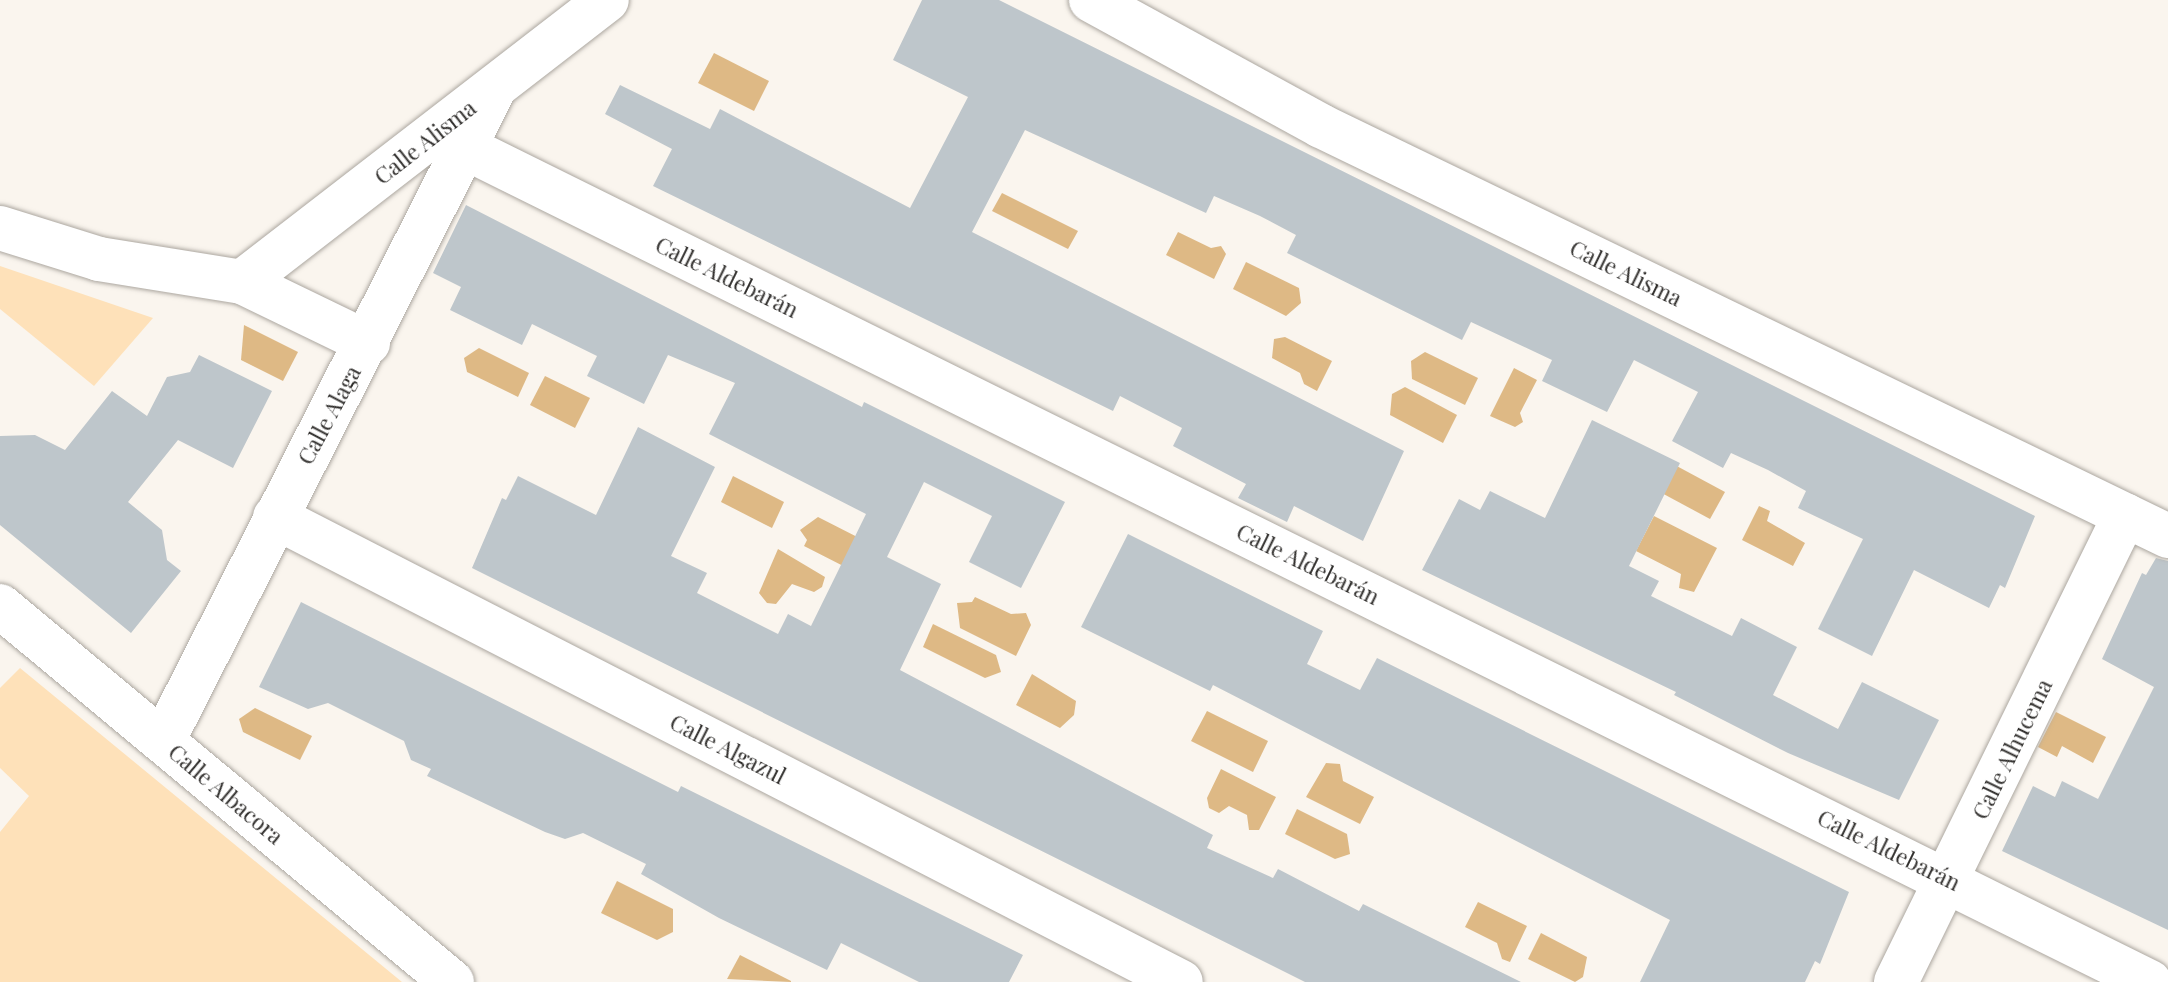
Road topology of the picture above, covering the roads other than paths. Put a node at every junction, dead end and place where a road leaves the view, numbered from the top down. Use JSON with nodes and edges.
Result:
{"nodes":[{"id":1,"x":607,"y":0,"type":"edge"},
{"id":2,"x":1091,"y":0,"type":"edge"},
{"id":3,"x":494,"y":89,"type":"junction"},
{"id":4,"x":464,"y":147,"type":"junction"},
{"id":5,"x":0,"y":228,"type":"edge"},
{"id":6,"x":242,"y":282,"type":"junction"},
{"id":7,"x":368,"y":343,"type":"junction"},
{"id":8,"x":2125,"y":515,"type":"junction"},
{"id":9,"x":275,"y":517,"type":"junction"},
{"id":10,"x":2168,"y":536,"type":"edge"},
{"id":11,"x":0,"y":606,"type":"edge"},
{"id":12,"x":163,"y":741,"type":"junction"},
{"id":13,"x":1949,"y":880,"type":"junction"},
{"id":14,"x":452,"y":982,"type":"edge"},
{"id":15,"x":1181,"y":982,"type":"edge"},
{"id":16,"x":1896,"y":982,"type":"edge"},
{"id":17,"x":2150,"y":982,"type":"edge"}],
"edges":[{"from":1,"to":3,"type":"street","name":"Calle Alisma"},
{"from":2,"to":8,"type":"street","name":"Calle Alisma"},
{"from":3,"to":4,"type":"street","name":"Calle Alaga"},
{"from":3,"to":6,"type":"street","name":"Calle Alisma"},
{"from":4,"to":7,"type":"street","name":"Calle Alaga"},
{"from":4,"to":13,"type":"street","name":"Calle Aldebarán"},
{"from":5,"to":6,"type":"street"},
{"from":6,"to":7,"type":"street"},
{"from":7,"to":9,"type":"street","name":"Calle Alaga"},
{"from":8,"to":10,"type":"street","name":"Calle Alisma"},
{"from":8,"to":13,"type":"street","name":"Calle Alhucema"},
{"from":9,"to":12,"type":"street","name":"Calle Alaga"},
{"from":9,"to":15,"type":"street","name":"Calle Algazul"},
{"from":11,"to":12,"type":"street","name":"Calle Albacora"},
{"from":12,"to":14,"type":"street","name":"Calle Albacora"},
{"from":13,"to":16,"type":"street","name":"Calle Alhucema"},
{"from":13,"to":17,"type":"street","name":"Calle Aldebarán"}]}
